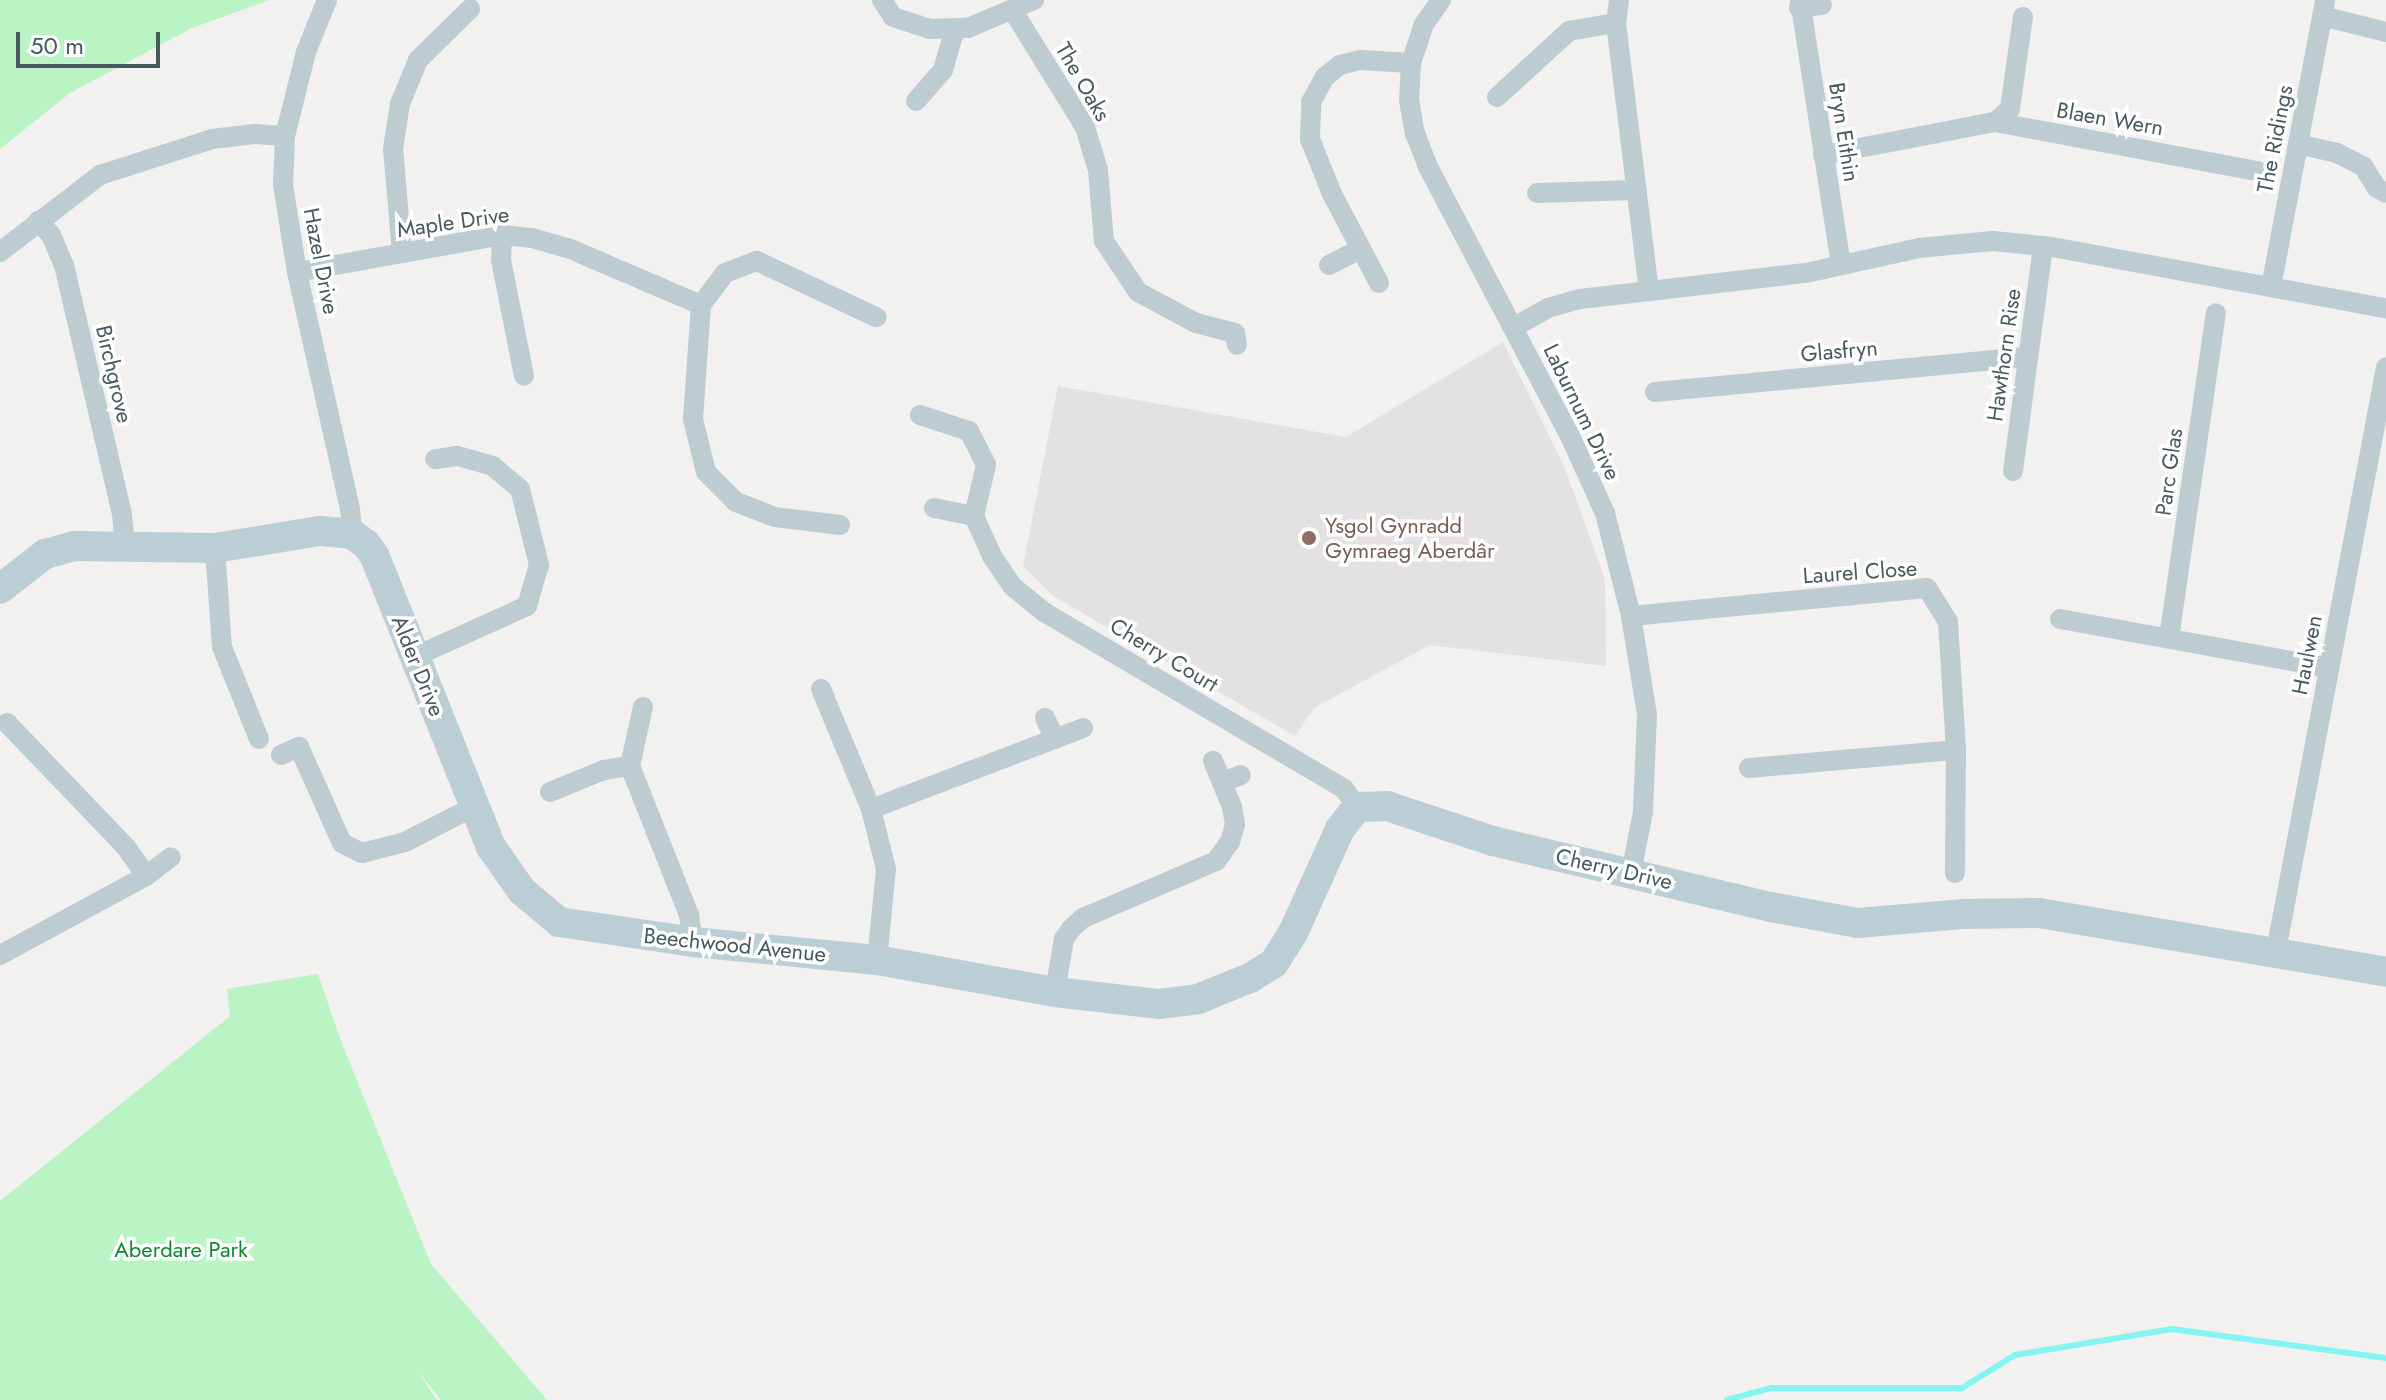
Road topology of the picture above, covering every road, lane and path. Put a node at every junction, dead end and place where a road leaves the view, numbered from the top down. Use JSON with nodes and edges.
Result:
{"nodes":[{"id":1,"x":327,"y":0,"type":"edge"},
{"id":2,"x":882,"y":0,"type":"edge"},
{"id":3,"x":1034,"y":0,"type":"edge"},
{"id":4,"x":1441,"y":0,"type":"edge"},
{"id":5,"x":1619,"y":0,"type":"edge"},
{"id":6,"x":1799,"y":4,"type":"edge"},
{"id":7,"x":1822,"y":5,"type":"dead end"},
{"id":8,"x":2324,"y":8,"type":"edge"},
{"id":9,"x":470,"y":9,"type":"dead end"},
{"id":10,"x":1013,"y":11,"type":"junction"},
{"id":11,"x":2023,"y":17,"type":"dead end"},
{"id":12,"x":1616,"y":23,"type":"junction"},
{"id":13,"x":955,"y":29,"type":"junction"},
{"id":14,"x":2386,"y":32,"type":"edge"},
{"id":15,"x":1411,"y":63,"type":"junction"},
{"id":16,"x":1497,"y":97,"type":"dead end"},
{"id":17,"x":916,"y":101,"type":"dead end"},
{"id":18,"x":1995,"y":122,"type":"junction"},
{"id":19,"x":285,"y":136,"type":"junction"},
{"id":20,"x":2219,"y":141,"type":"dead end"},
{"id":21,"x":2298,"y":144,"type":"junction"},
{"id":22,"x":1823,"y":155,"type":"junction"},
{"id":23,"x":2217,"y":163,"type":"junction"},
{"id":24,"x":2258,"y":171,"type":"dead end"},
{"id":25,"x":1637,"y":190,"type":"junction"},
{"id":26,"x":1537,"y":193,"type":"dead end"},
{"id":27,"x":2386,"y":193,"type":"edge"},
{"id":28,"x":38,"y":221,"type":"junction"},
{"id":29,"x":502,"y":235,"type":"junction"},
{"id":30,"x":2043,"y":246,"type":"junction"},
{"id":31,"x":1361,"y":249,"type":"junction"},
{"id":32,"x":0,"y":252,"type":"edge"},
{"id":33,"x":402,"y":253,"type":"junction"},
{"id":34,"x":1329,"y":265,"type":"dead end"},
{"id":35,"x":1841,"y":265,"type":"junction"},
{"id":36,"x":297,"y":272,"type":"junction"},
{"id":37,"x":1379,"y":283,"type":"dead end"},
{"id":38,"x":2271,"y":287,"type":"junction"},
{"id":39,"x":1649,"y":291,"type":"junction"},
{"id":40,"x":701,"y":305,"type":"junction"},
{"id":41,"x":2386,"y":308,"type":"edge"},
{"id":42,"x":2216,"y":313,"type":"dead end"},
{"id":43,"x":876,"y":317,"type":"dead end"},
{"id":44,"x":1514,"y":327,"type":"junction"},
{"id":45,"x":1237,"y":345,"type":"dead end"},
{"id":46,"x":2028,"y":357,"type":"junction"},
{"id":47,"x":2386,"y":367,"type":"edge"},
{"id":48,"x":524,"y":376,"type":"dead end"},
{"id":49,"x":1655,"y":392,"type":"dead end"},
{"id":50,"x":920,"y":415,"type":"dead end"},
{"id":51,"x":435,"y":459,"type":"dead end"},
{"id":52,"x":2013,"y":471,"type":"dead end"},
{"id":53,"x":934,"y":508,"type":"dead end"},
{"id":54,"x":974,"y":516,"type":"junction"},
{"id":55,"x":840,"y":525,"type":"dead end"},
{"id":56,"x":352,"y":534,"type":"junction"},
{"id":57,"x":125,"y":546,"type":"junction"},
{"id":58,"x":215,"y":548,"type":"junction"},
{"id":59,"x":0,"y":589,"type":"edge"},
{"id":60,"x":1631,"y":616,"type":"junction"},
{"id":61,"x":2060,"y":619,"type":"dead end"},
{"id":62,"x":2169,"y":638,"type":"junction"},
{"id":63,"x":414,"y":657,"type":"junction"},
{"id":64,"x":2329,"y":668,"type":"junction"},
{"id":65,"x":821,"y":689,"type":"dead end"},
{"id":66,"x":643,"y":707,"type":"dead end"},
{"id":67,"x":1045,"y":718,"type":"dead end"},
{"id":68,"x":7,"y":723,"type":"dead end"},
{"id":69,"x":1083,"y":728,"type":"dead end"},
{"id":70,"x":259,"y":739,"type":"dead end"},
{"id":71,"x":1055,"y":739,"type":"junction"},
{"id":72,"x":1956,"y":750,"type":"junction"},
{"id":73,"x":281,"y":755,"type":"dead end"},
{"id":74,"x":1213,"y":761,"type":"dead end"},
{"id":75,"x":630,"y":766,"type":"junction"},
{"id":76,"x":1749,"y":768,"type":"dead end"},
{"id":77,"x":550,"y":792,"type":"dead end"},
{"id":78,"x":475,"y":806,"type":"junction"},
{"id":79,"x":1357,"y":807,"type":"junction"},
{"id":80,"x":871,"y":809,"type":"junction"},
{"id":81,"x":171,"y":857,"type":"dead end"},
{"id":82,"x":1631,"y":873,"type":"junction"},
{"id":83,"x":1955,"y":873,"type":"dead end"},
{"id":84,"x":146,"y":876,"type":"junction"},
{"id":85,"x":693,"y":942,"type":"junction"},
{"id":86,"x":2276,"y":951,"type":"junction"},
{"id":87,"x":1,"y":953,"type":"edge"},
{"id":88,"x":877,"y":960,"type":"junction"},
{"id":89,"x":2386,"y":972,"type":"edge"},
{"id":90,"x":1055,"y":992,"type":"junction"}],
"edges":[{"from":1,"to":19,"type":"street","name":"Hazel Drive"},
{"from":2,"to":13,"type":"street"},
{"from":3,"to":10,"type":"street"},
{"from":4,"to":15,"type":"street","name":"Laburnum Drive"},
{"from":5,"to":12,"type":"street"},
{"from":6,"to":7,"type":"street","name":"Bryn Eithin"},
{"from":6,"to":22,"type":"street","name":"Bryn Eithin"},
{"from":8,"to":14,"type":"street"},
{"from":8,"to":21,"type":"street","name":"The Ridings"},
{"from":9,"to":33,"type":"street"},
{"from":10,"to":13,"type":"street"},
{"from":10,"to":45,"type":"street","name":"The Oaks"},
{"from":11,"to":18,"type":"street"},
{"from":12,"to":16,"type":"street"},
{"from":12,"to":25,"type":"street"},
{"from":13,"to":17,"type":"street"},
{"from":15,"to":31,"type":"street"},
{"from":15,"to":44,"type":"street","name":"Laburnum Drive"},
{"from":18,"to":22,"type":"street","name":"Blaen Wern"},
{"from":18,"to":23,"type":"street","name":"Blaen Wern"},
{"from":19,"to":28,"type":"street"},
{"from":19,"to":36,"type":"street","name":"Hazel Drive"},
{"from":20,"to":23,"type":"street"},
{"from":21,"to":27,"type":"street"},
{"from":21,"to":38,"type":"street","name":"The Ridings"},
{"from":22,"to":35,"type":"street","name":"Bryn Eithin"},
{"from":23,"to":24,"type":"street","name":"Blaen Wern"},
{"from":25,"to":26,"type":"street"},
{"from":25,"to":39,"type":"street"},
{"from":28,"to":32,"type":"street"},
{"from":28,"to":57,"type":"street","name":"Birchgrove"},
{"from":29,"to":33,"type":"street","name":"Maple Drive"},
{"from":29,"to":40,"type":"street","name":"Maple Drive"},
{"from":29,"to":48,"type":"street"},
{"from":30,"to":35,"type":"street"},
{"from":30,"to":38,"type":"street"},
{"from":30,"to":46,"type":"street","name":"Hawthorn Rise"},
{"from":31,"to":34,"type":"street"},
{"from":31,"to":37,"type":"street"},
{"from":33,"to":36,"type":"street","name":"Maple Drive"},
{"from":35,"to":39,"type":"street"},
{"from":36,"to":56,"type":"street","name":"Hazel Drive"},
{"from":38,"to":41,"type":"street"},
{"from":39,"to":44,"type":"street"},
{"from":40,"to":43,"type":"street"},
{"from":40,"to":55,"type":"street"},
{"from":42,"to":62,"type":"street","name":"Parc Glas"},
{"from":44,"to":60,"type":"street","name":"Laburnum Drive"},
{"from":46,"to":49,"type":"street","name":"Glasfryn"},
{"from":46,"to":52,"type":"street","name":"Hawthorn Rise"},
{"from":47,"to":64,"type":"street","name":"Haulwen"},
{"from":50,"to":54,"type":"street"},
{"from":51,"to":63,"type":"street"},
{"from":53,"to":54,"type":"street"},
{"from":54,"to":79,"type":"street","name":"Cherry Court"},
{"from":56,"to":58,"type":"street"},
{"from":56,"to":63,"type":"street","name":"Alder Drive"},
{"from":57,"to":58,"type":"street"},
{"from":57,"to":59,"type":"street"},
{"from":58,"to":70,"type":"street"},
{"from":60,"to":72,"type":"street","name":"Laurel Close"},
{"from":60,"to":82,"type":"street","name":"Laburnum Drive"},
{"from":61,"to":62,"type":"street"},
{"from":62,"to":64,"type":"street"},
{"from":63,"to":78,"type":"street","name":"Alder Drive"},
{"from":64,"to":86,"type":"street","name":"Haulwen"},
{"from":65,"to":80,"type":"street"},
{"from":66,"to":75,"type":"street"},
{"from":67,"to":71,"type":"street"},
{"from":68,"to":84,"type":"street"},
{"from":69,"to":71,"type":"street"},
{"from":71,"to":80,"type":"street"},
{"from":72,"to":76,"type":"street"},
{"from":72,"to":83,"type":"street","name":"Laurel Close"},
{"from":73,"to":78,"type":"street"},
{"from":74,"to":90,"type":"street"},
{"from":75,"to":77,"type":"street"},
{"from":75,"to":85,"type":"street"},
{"from":78,"to":85,"type":"street","name":"Beechwood Avenue"},
{"from":79,"to":82,"type":"street","name":"Cherry Drive"},
{"from":79,"to":90,"type":"street"},
{"from":80,"to":88,"type":"street"},
{"from":81,"to":84,"type":"street"},
{"from":82,"to":86,"type":"street","name":"Cherry Drive"},
{"from":84,"to":87,"type":"street"},
{"from":85,"to":88,"type":"street","name":"Beechwood Avenue"},
{"from":86,"to":89,"type":"street","name":"Cherry Drive"},
{"from":88,"to":90,"type":"street","name":"Beechwood Avenue"}]}
